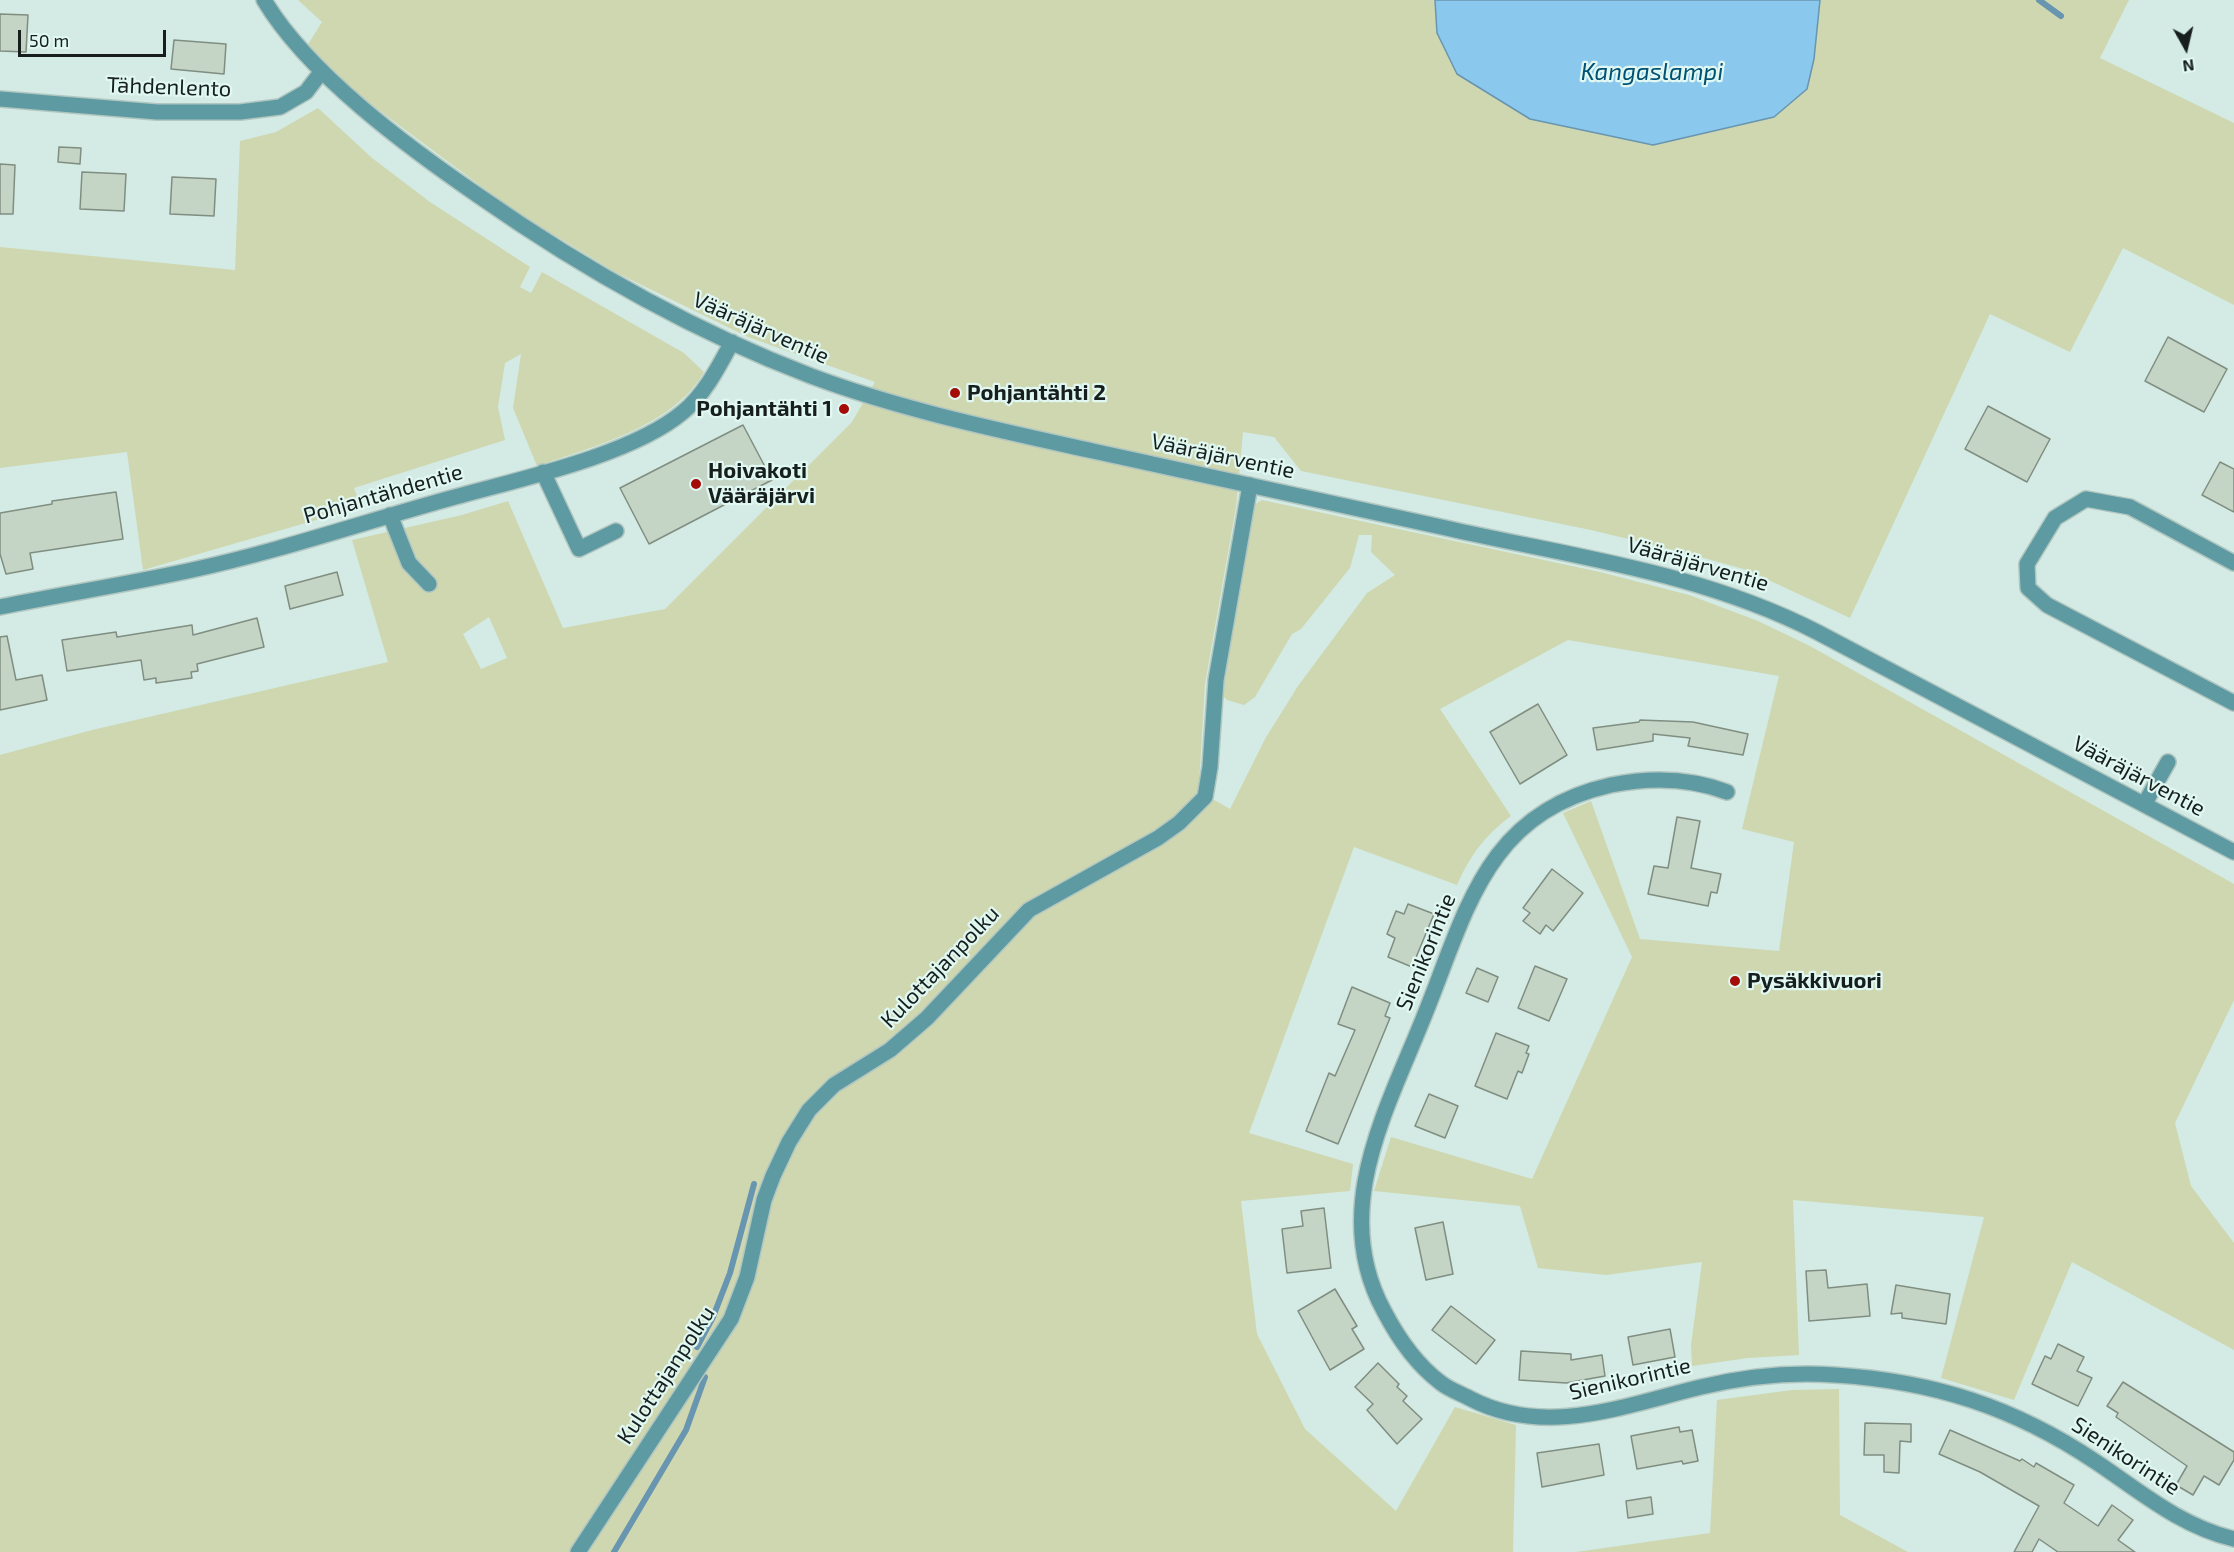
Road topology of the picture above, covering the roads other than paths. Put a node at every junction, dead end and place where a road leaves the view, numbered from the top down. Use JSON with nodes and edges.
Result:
{"nodes":[{"id":1,"x":264,"y":0,"type":"edge"},
{"id":2,"x":322,"y":71,"type":"junction"},
{"id":3,"x":0,"y":99,"type":"edge"},
{"id":4,"x":732,"y":342,"type":"junction"},
{"id":5,"x":543,"y":472,"type":"junction"},
{"id":6,"x":1250,"y":485,"type":"junction"},
{"id":7,"x":390,"y":515,"type":"junction"},
{"id":8,"x":616,"y":531,"type":"dead end"},
{"id":9,"x":2234,"y":563,"type":"edge"},
{"id":10,"x":429,"y":584,"type":"dead end"},
{"id":11,"x":0,"y":607,"type":"edge"},
{"id":12,"x":2234,"y":703,"type":"edge"},
{"id":13,"x":2168,"y":762,"type":"dead end"},
{"id":14,"x":1727,"y":792,"type":"dead end"},
{"id":15,"x":2145,"y":803,"type":"junction"},
{"id":16,"x":2234,"y":852,"type":"edge"},
{"id":17,"x":2234,"y":1539,"type":"edge"},
{"id":18,"x":578,"y":1552,"type":"edge"}],
"edges":[{"from":1,"to":2,"type":"street","name":"Vääräjärventie"},
{"from":2,"to":3,"type":"street","name":"Tähdenlento"},
{"from":2,"to":4,"type":"street","name":"Vääräjärventie"},
{"from":4,"to":5,"type":"street","name":"Pohjantähdentie"},
{"from":4,"to":6,"type":"street","name":"Vääräjärventie"},
{"from":5,"to":7,"type":"street","name":"Pohjantähdentie"},
{"from":5,"to":8,"type":"street"},
{"from":6,"to":15,"type":"street","name":"Vääräjärventie"},
{"from":6,"to":18,"type":"street","name":"Kulottajanpolku"},
{"from":7,"to":10,"type":"street"},
{"from":7,"to":11,"type":"street","name":"Pohjantähdentie"},
{"from":9,"to":12,"type":"street"},
{"from":13,"to":15,"type":"street"},
{"from":14,"to":17,"type":"street","name":"Sienikorintie"},
{"from":15,"to":16,"type":"street","name":"Vääräjärventie"}]}
